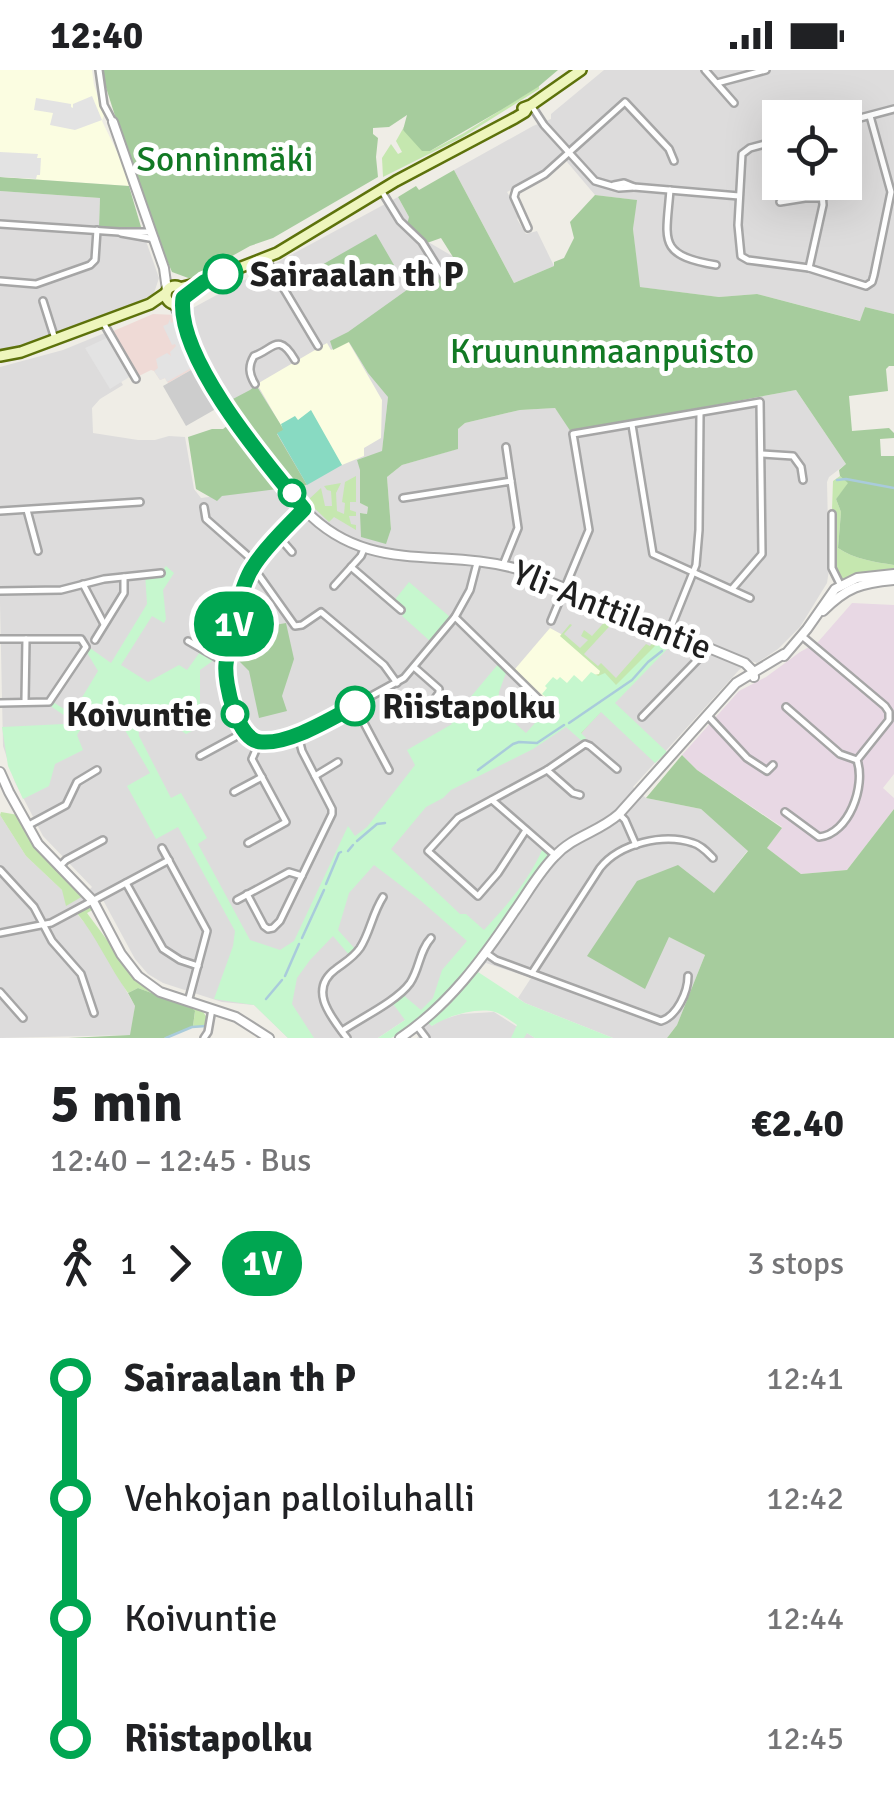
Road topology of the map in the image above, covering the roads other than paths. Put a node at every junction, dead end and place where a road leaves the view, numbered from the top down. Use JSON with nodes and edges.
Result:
{"nodes":[{"id":1,"x":100,"y":70,"type":"edge"},
{"id":2,"x":581,"y":70,"type":"edge"},
{"id":3,"x":705,"y":70,"type":"edge"},
{"id":4,"x":766,"y":70,"type":"edge"},
{"id":5,"x":717,"y":83,"type":"junction"},
{"id":6,"x":734,"y":103,"type":"dead end"},
{"id":7,"x":529,"y":106,"type":"junction"},
{"id":8,"x":894,"y":110,"type":"edge"},
{"id":9,"x":870,"y":116,"type":"junction"},
{"id":10,"x":862,"y":118,"type":"edge"},
{"id":11,"x":112,"y":119,"type":"joint"},
{"id":12,"x":762,"y":145,"type":"edge"},
{"id":13,"x":569,"y":152,"type":"junction"},
{"id":14,"x":674,"y":160,"type":"dead end"},
{"id":15,"x":381,"y":190,"type":"junction"},
{"id":16,"x":670,"y":190,"type":"junction"},
{"id":17,"x":739,"y":196,"type":"junction"},
{"id":18,"x":793,"y":200,"type":"edge"},
{"id":19,"x":823,"y":200,"type":"edge"},
{"id":20,"x":780,"y":202,"type":"dead end"},
{"id":21,"x":0,"y":224,"type":"edge"},
{"id":22,"x":528,"y":228,"type":"dead end"},
{"id":23,"x":97,"y":230,"type":"junction"},
{"id":24,"x":154,"y":236,"type":"junction"},
{"id":25,"x":266,"y":255,"type":"junction"},
{"id":26,"x":716,"y":266,"type":"dead end"},
{"id":27,"x":809,"y":268,"type":"junction"},
{"id":28,"x":445,"y":279,"type":"dead end"},
{"id":29,"x":0,"y":281,"type":"edge"},
{"id":30,"x":175,"y":295,"type":"junction"},
{"id":31,"x":42,"y":302,"type":"dead end"},
{"id":32,"x":103,"y":321,"type":"junction"},
{"id":33,"x":56,"y":339,"type":"junction"},
{"id":34,"x":318,"y":346,"type":"dead end"},
{"id":35,"x":0,"y":356,"type":"edge"},
{"id":36,"x":295,"y":360,"type":"dead end"},
{"id":37,"x":136,"y":379,"type":"dead end"},
{"id":38,"x":255,"y":384,"type":"dead end"},
{"id":39,"x":700,"y":414,"type":"junction"},
{"id":40,"x":632,"y":425,"type":"junction"},
{"id":41,"x":506,"y":446,"type":"dead end"},
{"id":42,"x":762,"y":454,"type":"junction"},
{"id":43,"x":803,"y":480,"type":"dead end"},
{"id":44,"x":511,"y":481,"type":"junction"},
{"id":45,"x":403,"y":498,"type":"dead end"},
{"id":46,"x":140,"y":502,"type":"dead end"},
{"id":47,"x":204,"y":507,"type":"dead end"},
{"id":48,"x":304,"y":509,"type":"junction"},
{"id":49,"x":26,"y":510,"type":"junction"},
{"id":50,"x":0,"y":511,"type":"edge"},
{"id":51,"x":832,"y":514,"type":"dead end"},
{"id":52,"x":278,"y":538,"type":"junction"},
{"id":53,"x":364,"y":549,"type":"junction"},
{"id":54,"x":38,"y":551,"type":"dead end"},
{"id":55,"x":292,"y":552,"type":"dead end"},
{"id":56,"x":477,"y":561,"type":"junction"},
{"id":57,"x":254,"y":565,"type":"junction"},
{"id":58,"x":503,"y":565,"type":"junction"},
{"id":59,"x":351,"y":568,"type":"junction"},
{"id":60,"x":694,"y":572,"type":"junction"},
{"id":61,"x":161,"y":573,"type":"dead end"},
{"id":62,"x":124,"y":577,"type":"junction"},
{"id":63,"x":894,"y":577,"type":"edge"},
{"id":64,"x":83,"y":584,"type":"junction"},
{"id":65,"x":334,"y":586,"type":"dead end"},
{"id":66,"x":565,"y":588,"type":"junction"},
{"id":67,"x":843,"y":588,"type":"junction"},
{"id":68,"x":732,"y":589,"type":"junction"},
{"id":69,"x":0,"y":591,"type":"edge"},
{"id":70,"x":750,"y":598,"type":"dead end"},
{"id":71,"x":402,"y":610,"type":"dead end"},
{"id":72,"x":455,"y":617,"type":"junction"},
{"id":73,"x":551,"y":621,"type":"dead end"},
{"id":74,"x":104,"y":624,"type":"junction"},
{"id":75,"x":669,"y":632,"type":"junction"},
{"id":76,"x":802,"y":636,"type":"junction"},
{"id":77,"x":0,"y":640,"type":"edge"},
{"id":78,"x":26,"y":640,"type":"junction"},
{"id":79,"x":95,"y":640,"type":"dead end"},
{"id":80,"x":188,"y":641,"type":"dead end"},
{"id":81,"x":708,"y":649,"type":"junction"},
{"id":82,"x":226,"y":662,"type":"junction"},
{"id":83,"x":414,"y":667,"type":"junction"},
{"id":84,"x":752,"y":674,"type":"junction"},
{"id":85,"x":398,"y":682,"type":"junction"},
{"id":86,"x":433,"y":701,"type":"dead end"},
{"id":87,"x":0,"y":703,"type":"edge"},
{"id":88,"x":26,"y":703,"type":"junction"},
{"id":89,"x":355,"y":706,"type":"junction"},
{"id":90,"x":786,"y":707,"type":"dead end"},
{"id":91,"x":548,"y":708,"type":"dead end"},
{"id":92,"x":708,"y":716,"type":"junction"},
{"id":93,"x":642,"y":717,"type":"dead end"},
{"id":94,"x":243,"y":729,"type":"junction"},
{"id":95,"x":298,"y":735,"type":"junction"},
{"id":96,"x":261,"y":742,"type":"junction"},
{"id":97,"x":200,"y":756,"type":"dead end"},
{"id":98,"x":858,"y":760,"type":"junction"},
{"id":99,"x":338,"y":762,"type":"dead end"},
{"id":100,"x":772,"y":764,"type":"dead end"},
{"id":101,"x":617,"y":769,"type":"dead end"},
{"id":102,"x":97,"y":770,"type":"dead end"},
{"id":103,"x":389,"y":770,"type":"dead end"},
{"id":104,"x":548,"y":770,"type":"junction"},
{"id":105,"x":0,"y":772,"type":"edge"},
{"id":106,"x":315,"y":776,"type":"junction"},
{"id":107,"x":262,"y":777,"type":"junction"},
{"id":108,"x":234,"y":792,"type":"dead end"},
{"id":109,"x":580,"y":795,"type":"dead end"},
{"id":110,"x":492,"y":800,"type":"junction"},
{"id":111,"x":785,"y":812,"type":"dead end"},
{"id":112,"x":619,"y":814,"type":"junction"},
{"id":113,"x":27,"y":826,"type":"junction"},
{"id":114,"x":526,"y":830,"type":"junction"},
{"id":115,"x":104,"y":840,"type":"dead end"},
{"id":116,"x":248,"y":843,"type":"dead end"},
{"id":117,"x":636,"y":845,"type":"junction"},
{"id":118,"x":162,"y":848,"type":"dead end"},
{"id":119,"x":556,"y":855,"type":"junction"},
{"id":120,"x":713,"y":858,"type":"dead end"},
{"id":121,"x":168,"y":860,"type":"junction"},
{"id":122,"x":59,"y":867,"type":"junction"},
{"id":123,"x":0,"y":870,"type":"edge"},
{"id":124,"x":302,"y":876,"type":"junction"},
{"id":125,"x":126,"y":883,"type":"junction"},
{"id":126,"x":248,"y":894,"type":"junction"},
{"id":127,"x":383,"y":897,"type":"dead end"},
{"id":128,"x":237,"y":900,"type":"dead end"},
{"id":129,"x":92,"y":901,"type":"junction"},
{"id":130,"x":44,"y":926,"type":"junction"},
{"id":131,"x":0,"y":933,"type":"edge"},
{"id":132,"x":432,"y":938,"type":"dead end"},
{"id":133,"x":486,"y":953,"type":"junction"},
{"id":134,"x":198,"y":966,"type":"junction"},
{"id":135,"x":532,"y":973,"type":"junction"},
{"id":136,"x":688,"y":976,"type":"dead end"},
{"id":137,"x":0,"y":992,"type":"edge"},
{"id":138,"x":188,"y":1002,"type":"junction"},
{"id":139,"x":212,"y":1009,"type":"junction"},
{"id":140,"x":94,"y":1013,"type":"dead end"},
{"id":141,"x":24,"y":1018,"type":"dead end"},
{"id":142,"x":418,"y":1026,"type":"junction"},
{"id":143,"x":342,"y":1031,"type":"junction"},
{"id":144,"x":204,"y":1038,"type":"edge"},
{"id":145,"x":270,"y":1038,"type":"edge"},
{"id":146,"x":347,"y":1038,"type":"edge"},
{"id":147,"x":400,"y":1038,"type":"edge"},
{"id":148,"x":426,"y":1038,"type":"edge"}],
"edges":[{"from":1,"to":11,"type":"street"},
{"from":2,"to":7,"type":"main road"},
{"from":3,"to":5,"type":"street"},
{"from":4,"to":5,"type":"street"},
{"from":5,"to":6,"type":"street"},
{"from":7,"to":13,"type":"street"},
{"from":7,"to":15,"type":"main road"},
{"from":8,"to":9,"type":"street"},
{"from":9,"to":10,"type":"street"},
{"from":9,"to":27,"type":"street"},
{"from":11,"to":24,"type":"street","name":"Yli-Anttilantie"},
{"from":12,"to":17,"type":"street"},
{"from":13,"to":14,"type":"street"},
{"from":13,"to":16,"type":"street"},
{"from":13,"to":22,"type":"street"},
{"from":15,"to":25,"type":"main road"},
{"from":15,"to":28,"type":"street"},
{"from":16,"to":17,"type":"street"},
{"from":16,"to":26,"type":"street"},
{"from":17,"to":27,"type":"street"},
{"from":18,"to":20,"type":"street"},
{"from":19,"to":27,"type":"street"},
{"from":21,"to":23,"type":"street"},
{"from":23,"to":24,"type":"street"},
{"from":23,"to":29,"type":"street"},
{"from":24,"to":30,"type":"street","name":"Yli-Anttilantie"},
{"from":25,"to":30,"type":"main road"},
{"from":25,"to":34,"type":"street"},
{"from":30,"to":32,"type":"main road"},
{"from":30,"to":48,"type":"street","name":"Yli-Anttilantie"},
{"from":31,"to":33,"type":"street"},
{"from":32,"to":33,"type":"main road"},
{"from":32,"to":37,"type":"street"},
{"from":33,"to":35,"type":"main road"},
{"from":36,"to":38,"type":"street"},
{"from":39,"to":40,"type":"street"},
{"from":39,"to":42,"type":"street"},
{"from":39,"to":60,"type":"street"},
{"from":40,"to":60,"type":"street"},
{"from":40,"to":66,"type":"street"},
{"from":41,"to":44,"type":"street"},
{"from":42,"to":43,"type":"street"},
{"from":42,"to":68,"type":"street"},
{"from":44,"to":45,"type":"street"},
{"from":44,"to":58,"type":"street"},
{"from":46,"to":49,"type":"street"},
{"from":47,"to":57,"type":"street"},
{"from":48,"to":52,"type":"street"},
{"from":48,"to":53,"type":"street","name":"Yli-Anttilantie"},
{"from":49,"to":50,"type":"street"},
{"from":49,"to":54,"type":"street"},
{"from":51,"to":67,"type":"street"},
{"from":52,"to":55,"type":"street"},
{"from":52,"to":57,"type":"street"},
{"from":53,"to":56,"type":"street","name":"Yli-Anttilantie"},
{"from":53,"to":59,"type":"street"},
{"from":56,"to":58,"type":"street","name":"Yli-Anttilantie"},
{"from":56,"to":72,"type":"street"},
{"from":57,"to":82,"type":"street"},
{"from":57,"to":85,"type":"street"},
{"from":58,"to":66,"type":"street","name":"Yli-Anttilantie"},
{"from":59,"to":65,"type":"street"},
{"from":59,"to":71,"type":"street"},
{"from":60,"to":68,"type":"street"},
{"from":60,"to":75,"type":"street"},
{"from":61,"to":62,"type":"street"},
{"from":62,"to":64,"type":"street"},
{"from":62,"to":74,"type":"street"},
{"from":63,"to":67,"type":"street"},
{"from":64,"to":69,"type":"street"},
{"from":64,"to":74,"type":"street"},
{"from":66,"to":73,"type":"street"},
{"from":66,"to":75,"type":"street","name":"Yli-Anttilantie"},
{"from":67,"to":76,"type":"street"},
{"from":68,"to":70,"type":"street"},
{"from":72,"to":83,"type":"street"},
{"from":72,"to":91,"type":"street"},
{"from":74,"to":79,"type":"street"},
{"from":75,"to":81,"type":"street","name":"Yli-Anttilantie"},
{"from":76,"to":84,"type":"street"},
{"from":76,"to":98,"type":"street"},
{"from":77,"to":78,"type":"street"},
{"from":78,"to":88,"type":"street"},
{"from":78,"to":88,"type":"street"},
{"from":80,"to":82,"type":"street"},
{"from":81,"to":84,"type":"street","name":"Yli-Anttilantie"},
{"from":81,"to":93,"type":"street"},
{"from":82,"to":94,"type":"street"},
{"from":83,"to":85,"type":"street"},
{"from":83,"to":86,"type":"street"},
{"from":84,"to":92,"type":"street"},
{"from":85,"to":89,"type":"street"},
{"from":87,"to":88,"type":"street"},
{"from":89,"to":95,"type":"street"},
{"from":89,"to":103,"type":"street"},
{"from":90,"to":98,"type":"street"},
{"from":92,"to":100,"type":"street"},
{"from":92,"to":112,"type":"street"},
{"from":94,"to":96,"type":"street"},
{"from":94,"to":97,"type":"street"},
{"from":95,"to":96,"type":"street"},
{"from":95,"to":106,"type":"street"},
{"from":96,"to":107,"type":"street"},
{"from":98,"to":111,"type":"street"},
{"from":99,"to":106,"type":"street"},
{"from":101,"to":104,"type":"street"},
{"from":102,"to":113,"type":"street"},
{"from":104,"to":109,"type":"street"},
{"from":104,"to":110,"type":"street"},
{"from":105,"to":113,"type":"street"},
{"from":106,"to":124,"type":"street"},
{"from":107,"to":108,"type":"street"},
{"from":107,"to":116,"type":"street"},
{"from":110,"to":114,"type":"street"},
{"from":110,"to":114,"type":"street"},
{"from":112,"to":117,"type":"street"},
{"from":112,"to":119,"type":"street"},
{"from":113,"to":122,"type":"street"},
{"from":114,"to":119,"type":"street"},
{"from":115,"to":122,"type":"street"},
{"from":117,"to":120,"type":"street"},
{"from":117,"to":135,"type":"street"},
{"from":118,"to":121,"type":"street"},
{"from":119,"to":133,"type":"street"},
{"from":121,"to":125,"type":"street"},
{"from":121,"to":134,"type":"street"},
{"from":122,"to":129,"type":"street"},
{"from":123,"to":130,"type":"street"},
{"from":124,"to":126,"type":"street"},
{"from":124,"to":126,"type":"street"},
{"from":125,"to":129,"type":"street"},
{"from":125,"to":134,"type":"street"},
{"from":126,"to":128,"type":"street"},
{"from":127,"to":143,"type":"street"},
{"from":129,"to":130,"type":"street"},
{"from":129,"to":138,"type":"street"},
{"from":130,"to":131,"type":"street"},
{"from":130,"to":140,"type":"street"},
{"from":132,"to":143,"type":"street"},
{"from":133,"to":135,"type":"street"},
{"from":133,"to":142,"type":"street"},
{"from":134,"to":138,"type":"street"},
{"from":135,"to":136,"type":"street"},
{"from":137,"to":141,"type":"street"},
{"from":138,"to":139,"type":"street"},
{"from":139,"to":144,"type":"street"},
{"from":139,"to":145,"type":"street"},
{"from":142,"to":147,"type":"street"},
{"from":142,"to":148,"type":"street"},
{"from":143,"to":146,"type":"street"}]}
